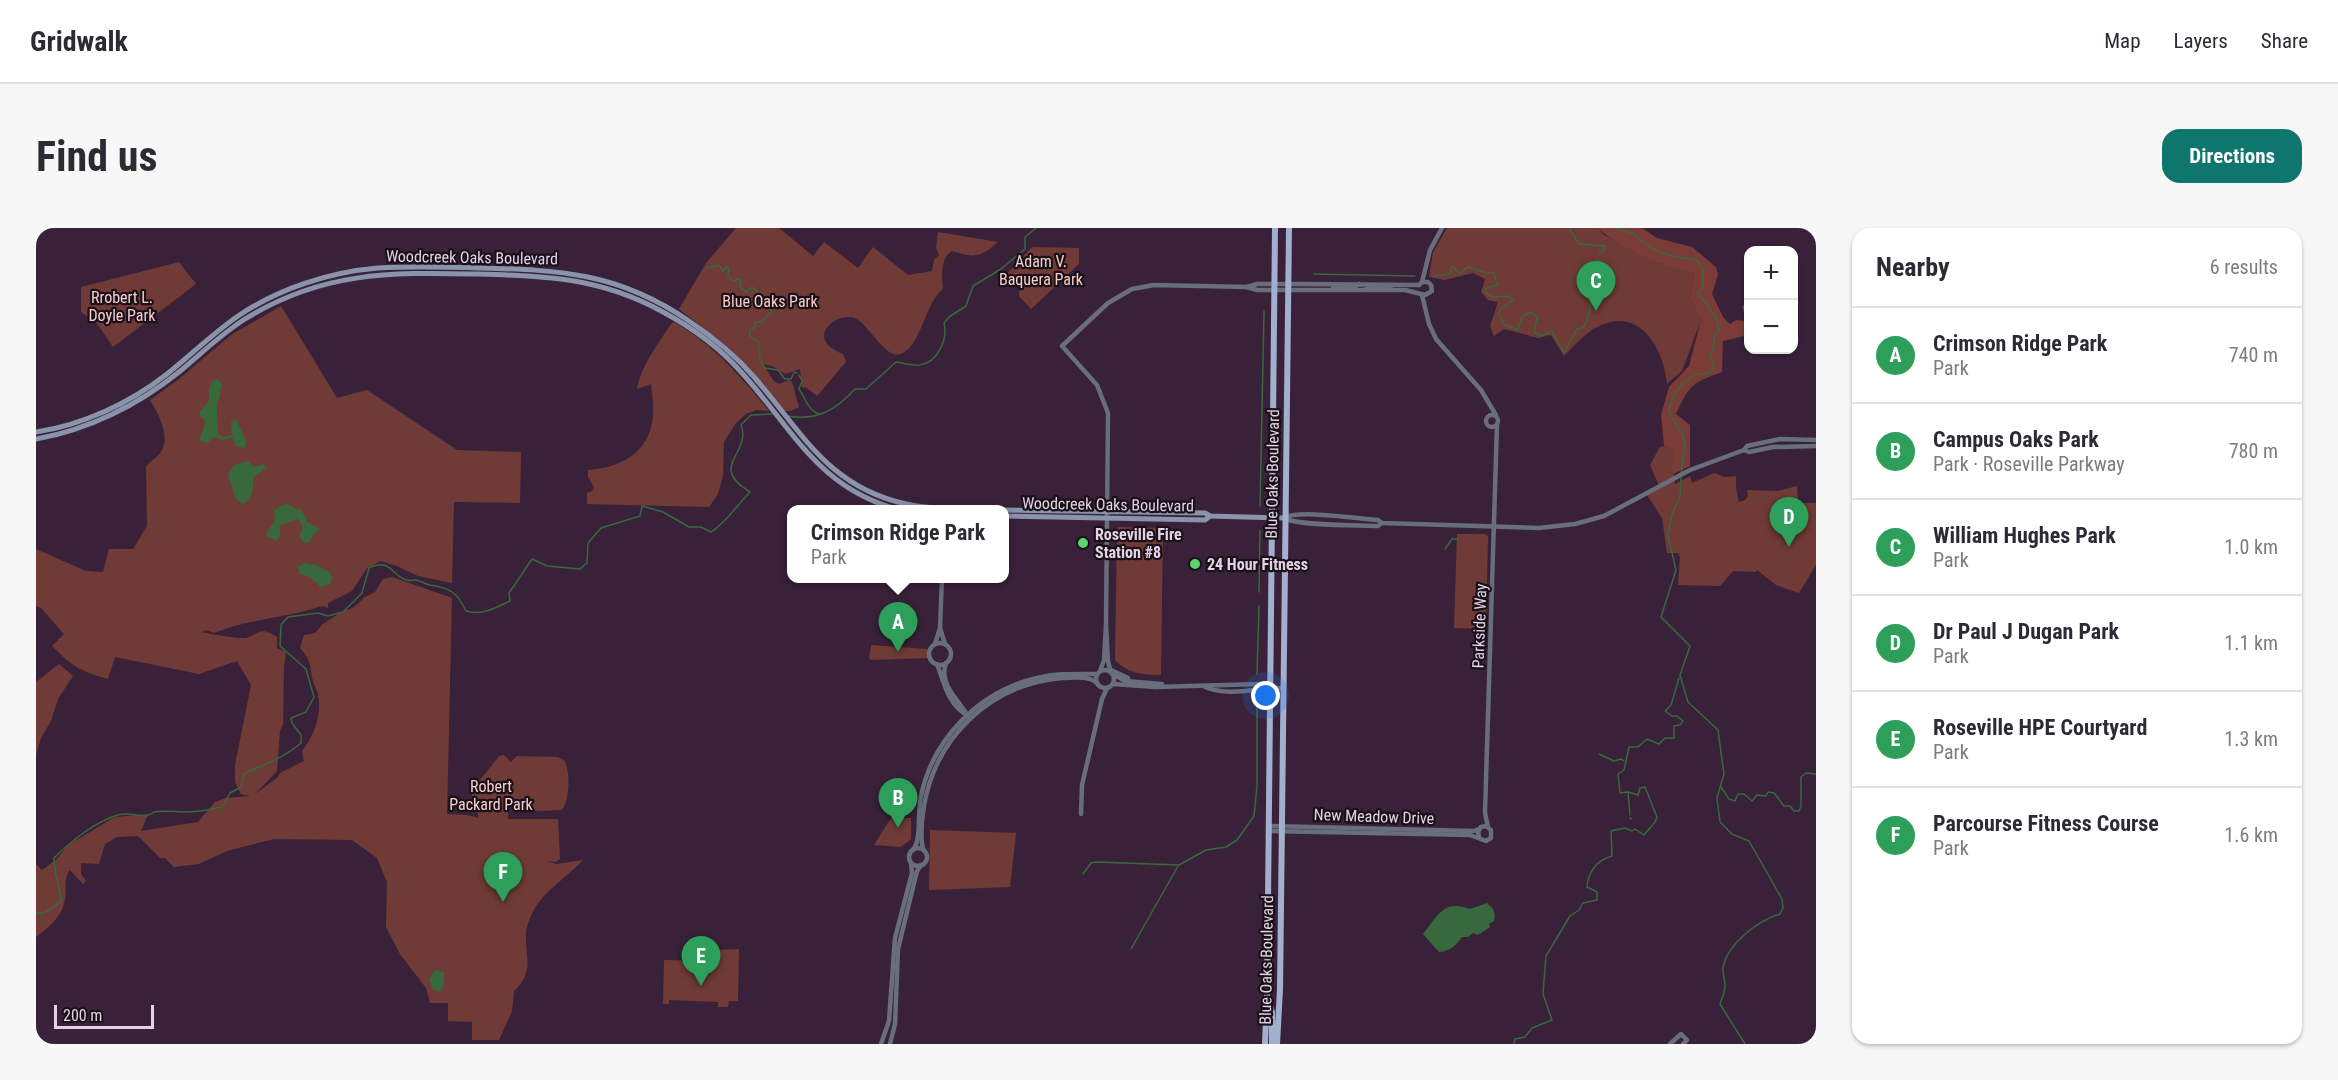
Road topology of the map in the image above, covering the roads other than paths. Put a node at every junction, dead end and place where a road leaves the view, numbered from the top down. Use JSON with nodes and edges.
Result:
{"nodes":[{"id":1,"x":1275,"y":228,"type":"edge"},
{"id":2,"x":1289,"y":228,"type":"edge"},
{"id":3,"x":1442,"y":228,"type":"edge"},
{"id":4,"x":1423,"y":283,"type":"junction"},
{"id":5,"x":1359,"y":284,"type":"junction"},
{"id":6,"x":1396,"y":285,"type":"junction"},
{"id":7,"x":1274,"y":287,"type":"junction"},
{"id":8,"x":1288,"y":287,"type":"junction"},
{"id":9,"x":1324,"y":290,"type":"junction"},
{"id":10,"x":1364,"y":291,"type":"junction"},
{"id":11,"x":1430,"y":293,"type":"junction"},
{"id":12,"x":1421,"y":294,"type":"junction"},
{"id":13,"x":1425,"y":308,"type":"junction"},
{"id":14,"x":233,"y":323,"type":"junction"},
{"id":15,"x":1489,"y":405,"type":"junction"},
{"id":16,"x":1489,"y":415,"type":"junction"},
{"id":17,"x":1496,"y":415,"type":"junction"},
{"id":18,"x":1497,"y":424,"type":"junction"},
{"id":19,"x":1491,"y":427,"type":"junction"},
{"id":20,"x":36,"y":432,"type":"edge"},
{"id":21,"x":36,"y":439,"type":"edge"},
{"id":22,"x":1496,"y":439,"type":"junction"},
{"id":23,"x":1816,"y":440,"type":"edge"},
{"id":24,"x":1816,"y":446,"type":"edge"},
{"id":25,"x":1744,"y":450,"type":"junction"},
{"id":26,"x":887,"y":505,"type":"edge"},
{"id":27,"x":914,"y":505,"type":"edge"},
{"id":28,"x":1009,"y":510,"type":"edge"},
{"id":29,"x":1108,"y":515,"type":"junction"},
{"id":30,"x":1009,"y":516,"type":"edge"},
{"id":31,"x":1272,"y":518,"type":"junction"},
{"id":32,"x":1284,"y":518,"type":"junction"},
{"id":33,"x":1493,"y":527,"type":"junction"},
{"id":34,"x":942,"y":583,"type":"edge"},
{"id":35,"x":1106,"y":625,"type":"junction"},
{"id":36,"x":940,"y":628,"type":"junction"},
{"id":37,"x":935,"y":644,"type":"junction"},
{"id":38,"x":945,"y":644,"type":"junction"},
{"id":39,"x":947,"y":661,"type":"junction"},
{"id":40,"x":937,"y":664,"type":"junction"},
{"id":41,"x":1099,"y":672,"type":"junction"},
{"id":42,"x":1112,"y":672,"type":"junction"},
{"id":43,"x":1097,"y":684,"type":"junction"},
{"id":44,"x":1113,"y":684,"type":"junction"},
{"id":45,"x":1165,"y":685,"type":"junction"},
{"id":46,"x":1204,"y":687,"type":"junction"},
{"id":47,"x":1107,"y":688,"type":"junction"},
{"id":48,"x":1270,"y":688,"type":"junction"},
{"id":49,"x":1282,"y":688,"type":"junction"},
{"id":50,"x":1102,"y":699,"type":"junction"},
{"id":51,"x":969,"y":716,"type":"junction"},
{"id":52,"x":1485,"y":813,"type":"junction"},
{"id":53,"x":1081,"y":814,"type":"dead end"},
{"id":54,"x":1488,"y":827,"type":"junction"},
{"id":55,"x":1480,"y":828,"type":"junction"},
{"id":56,"x":1268,"y":829,"type":"junction"},
{"id":57,"x":1281,"y":829,"type":"junction"},
{"id":58,"x":1479,"y":837,"type":"junction"},
{"id":59,"x":913,"y":850,"type":"junction"},
{"id":60,"x":924,"y":851,"type":"junction"},
{"id":61,"x":911,"y":863,"type":"junction"},
{"id":62,"x":921,"y":865,"type":"junction"},
{"id":63,"x":891,"y":981,"type":"junction"},
{"id":64,"x":1267,"y":996,"type":"junction"},
{"id":65,"x":895,"y":1009,"type":"junction"},
{"id":66,"x":889,"y":1021,"type":"junction"},
{"id":67,"x":1685,"y":1042,"type":"edge"},
{"id":68,"x":881,"y":1044,"type":"edge"},
{"id":69,"x":890,"y":1044,"type":"edge"},
{"id":70,"x":1265,"y":1044,"type":"edge"},
{"id":71,"x":1275,"y":1044,"type":"edge"},
{"id":72,"x":1670,"y":1044,"type":"edge"}],
"edges":[{"from":1,"to":7,"type":"main road","name":"Blue Oaks Boulevard"},
{"from":2,"to":8,"type":"main road","name":"Blue Oaks Boulevard"},
{"from":3,"to":4,"type":"street"},
{"from":4,"to":6,"type":"street"},
{"from":4,"to":11,"type":"street"},
{"from":4,"to":12,"type":"street"},
{"from":5,"to":6,"type":"street"},
{"from":5,"to":8,"type":"street"},
{"from":5,"to":9,"type":"street"},
{"from":6,"to":10,"type":"street"},
{"from":7,"to":8,"type":"street"},
{"from":7,"to":29,"type":"street"},
{"from":7,"to":31,"type":"main road","name":"Blue Oaks Boulevard"},
{"from":8,"to":9,"type":"street"},
{"from":8,"to":32,"type":"main road","name":"Blue Oaks Boulevard"},
{"from":9,"to":10,"type":"street"},
{"from":10,"to":12,"type":"street"},
{"from":11,"to":12,"type":"street"},
{"from":11,"to":13,"type":"street"},
{"from":12,"to":13,"type":"street"},
{"from":13,"to":15,"type":"street"},
{"from":14,"to":20,"type":"main road","name":"Woodcreek Oaks Boulevard"},
{"from":14,"to":21,"type":"main road","name":"Woodcreek Oaks Boulevard"},
{"from":14,"to":26,"type":"main road","name":"Woodcreek Oaks Boulevard"},
{"from":14,"to":27,"type":"main road","name":"Woodcreek Oaks Boulevard"},
{"from":15,"to":16,"type":"street"},
{"from":15,"to":17,"type":"street"},
{"from":16,"to":17,"type":"street"},
{"from":16,"to":19,"type":"street"},
{"from":17,"to":18,"type":"street"},
{"from":18,"to":19,"type":"street"},
{"from":18,"to":22,"type":"street","name":"Parkside Way"},
{"from":19,"to":22,"type":"street","name":"Parkside Way"},
{"from":22,"to":33,"type":"street","name":"Parkside Way"},
{"from":23,"to":25,"type":"street","name":"Woodcreek Oaks Boulevard"},
{"from":24,"to":25,"type":"street","name":"Woodcreek Oaks Boulevard"},
{"from":25,"to":33,"type":"street","name":"Woodcreek Oaks Boulevard"},
{"from":28,"to":29,"type":"main road","name":"Woodcreek Oaks Boulevard"},
{"from":29,"to":30,"type":"main road","name":"Woodcreek Oaks Boulevard"},
{"from":29,"to":31,"type":"main road","name":"Woodcreek Oaks Boulevard"},
{"from":29,"to":35,"type":"street"},
{"from":31,"to":32,"type":"main road","name":"Woodcreek Oaks Boulevard"},
{"from":31,"to":48,"type":"main road","name":"Blue Oaks Boulevard"},
{"from":32,"to":33,"type":"street","name":"Woodcreek Oaks Boulevard"},
{"from":32,"to":49,"type":"main road","name":"Blue Oaks Boulevard"},
{"from":33,"to":52,"type":"street","name":"Parkside Way"},
{"from":34,"to":36,"type":"street"},
{"from":35,"to":41,"type":"street"},
{"from":35,"to":42,"type":"street"},
{"from":36,"to":37,"type":"street"},
{"from":36,"to":38,"type":"street"},
{"from":37,"to":38,"type":"street"},
{"from":37,"to":40,"type":"street"},
{"from":38,"to":39,"type":"street"},
{"from":39,"to":40,"type":"street"},
{"from":39,"to":51,"type":"street"},
{"from":40,"to":51,"type":"street"},
{"from":41,"to":42,"type":"street"},
{"from":41,"to":43,"type":"street"},
{"from":41,"to":51,"type":"street"},
{"from":42,"to":44,"type":"street"},
{"from":42,"to":45,"type":"street"},
{"from":43,"to":47,"type":"street"},
{"from":43,"to":50,"type":"street"},
{"from":43,"to":51,"type":"street"},
{"from":44,"to":45,"type":"street"},
{"from":44,"to":47,"type":"street"},
{"from":45,"to":46,"type":"street"},
{"from":46,"to":48,"type":"street"},
{"from":46,"to":48,"type":"street"},
{"from":47,"to":50,"type":"street"},
{"from":48,"to":49,"type":"street"},
{"from":48,"to":56,"type":"main road","name":"Blue Oaks Boulevard"},
{"from":49,"to":57,"type":"main road","name":"Blue Oaks Boulevard"},
{"from":50,"to":53,"type":"street"},
{"from":51,"to":59,"type":"street"},
{"from":51,"to":60,"type":"street"},
{"from":52,"to":54,"type":"street","name":"Parkside Way"},
{"from":52,"to":55,"type":"street","name":"Parkside Way"},
{"from":54,"to":55,"type":"street"},
{"from":54,"to":58,"type":"street"},
{"from":55,"to":57,"type":"street","name":"New Meadow Drive"},
{"from":55,"to":58,"type":"street"},
{"from":56,"to":57,"type":"street","name":"New Meadow Drive"},
{"from":56,"to":64,"type":"main road","name":"Blue Oaks Boulevard"},
{"from":57,"to":58,"type":"street","name":"New Meadow Drive"},
{"from":57,"to":71,"type":"main road","name":"Blue Oaks Boulevard"},
{"from":59,"to":60,"type":"street"},
{"from":59,"to":61,"type":"street"},
{"from":60,"to":62,"type":"street"},
{"from":61,"to":62,"type":"street"},
{"from":61,"to":63,"type":"street"},
{"from":62,"to":65,"type":"street"},
{"from":63,"to":65,"type":"street"},
{"from":63,"to":66,"type":"street"},
{"from":64,"to":70,"type":"main road","name":"Blue Oaks Boulevard"},
{"from":64,"to":71,"type":"main road"},
{"from":65,"to":66,"type":"street"},
{"from":65,"to":69,"type":"street"},
{"from":66,"to":68,"type":"street"},
{"from":67,"to":72,"type":"street"}]}
